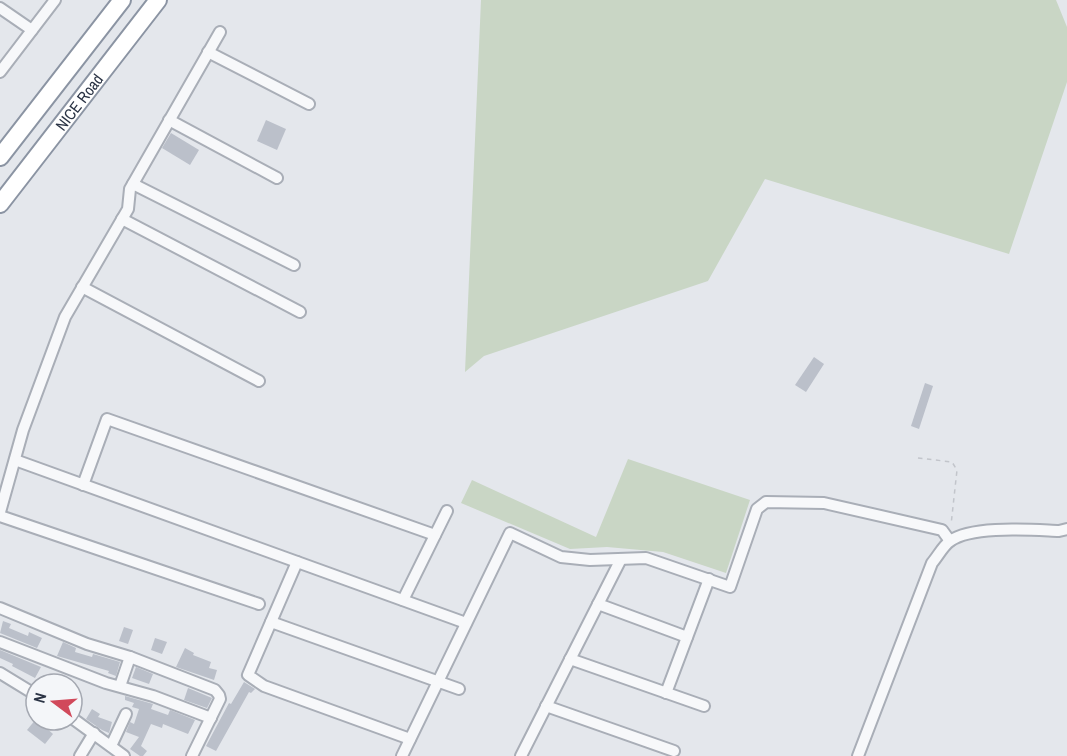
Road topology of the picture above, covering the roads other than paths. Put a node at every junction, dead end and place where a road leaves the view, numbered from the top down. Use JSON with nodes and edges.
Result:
{"nodes":[{"id":1,"x":56,"y":0,"type":"edge"},
{"id":2,"x":122,"y":0,"type":"edge"},
{"id":3,"x":158,"y":0,"type":"edge"},
{"id":4,"x":0,"y":8,"type":"edge"},
{"id":5,"x":32,"y":30,"type":"junction"},
{"id":6,"x":220,"y":32,"type":"dead end"},
{"id":7,"x":208,"y":52,"type":"junction"},
{"id":8,"x":0,"y":72,"type":"edge"},
{"id":9,"x":309,"y":104,"type":"dead end"},
{"id":10,"x":169,"y":120,"type":"junction"},
{"id":11,"x":0,"y":157,"type":"edge"},
{"id":12,"x":277,"y":178,"type":"dead end"},
{"id":13,"x":133,"y":184,"type":"junction"},
{"id":14,"x":0,"y":204,"type":"edge"},
{"id":15,"x":122,"y":219,"type":"junction"},
{"id":16,"x":294,"y":265,"type":"dead end"},
{"id":17,"x":82,"y":287,"type":"junction"},
{"id":18,"x":300,"y":312,"type":"dead end"},
{"id":19,"x":259,"y":381,"type":"dead end"},
{"id":20,"x":15,"y":460,"type":"junction"},
{"id":21,"x":83,"y":485,"type":"junction"},
{"id":22,"x":447,"y":511,"type":"dead end"},
{"id":23,"x":0,"y":514,"type":"edge"},
{"id":24,"x":1067,"y":529,"type":"edge"},
{"id":25,"x":435,"y":535,"type":"junction"},
{"id":26,"x":950,"y":541,"type":"junction"},
{"id":27,"x":621,"y":559,"type":"junction"},
{"id":28,"x":297,"y":562,"type":"junction"},
{"id":29,"x":709,"y":579,"type":"junction"},
{"id":30,"x":403,"y":600,"type":"junction"},
{"id":31,"x":259,"y":604,"type":"dead end"},
{"id":32,"x":598,"y":604,"type":"junction"},
{"id":33,"x":0,"y":608,"type":"edge"},
{"id":34,"x":271,"y":622,"type":"junction"},
{"id":35,"x":466,"y":623,"type":"junction"},
{"id":36,"x":687,"y":638,"type":"junction"},
{"id":37,"x":0,"y":642,"type":"edge"},
{"id":38,"x":129,"y":657,"type":"junction"},
{"id":39,"x":570,"y":659,"type":"junction"},
{"id":40,"x":0,"y":674,"type":"edge"},
{"id":41,"x":438,"y":682,"type":"junction"},
{"id":42,"x":120,"y":686,"type":"junction"},
{"id":43,"x":24,"y":688,"type":"edge"},
{"id":44,"x":459,"y":689,"type":"dead end"},
{"id":45,"x":666,"y":693,"type":"junction"},
{"id":46,"x":546,"y":706,"type":"junction"},
{"id":47,"x":704,"y":706,"type":"dead end"},
{"id":48,"x":126,"y":714,"type":"dead end"},
{"id":49,"x":211,"y":718,"type":"junction"},
{"id":50,"x":84,"y":727,"type":"edge"},
{"id":51,"x":94,"y":734,"type":"junction"},
{"id":52,"x":410,"y":739,"type":"junction"},
{"id":53,"x":111,"y":746,"type":"junction"},
{"id":54,"x":674,"y":751,"type":"dead end"},
{"id":55,"x":80,"y":756,"type":"edge"},
{"id":56,"x":124,"y":756,"type":"edge"},
{"id":57,"x":192,"y":756,"type":"edge"},
{"id":58,"x":402,"y":756,"type":"edge"},
{"id":59,"x":521,"y":756,"type":"edge"},
{"id":60,"x":858,"y":756,"type":"edge"}],
"edges":[{"from":1,"to":5,"type":"street"},
{"from":2,"to":11,"type":"highway","name":"NICE Road"},
{"from":3,"to":14,"type":"highway","name":"NICE Road"},
{"from":4,"to":5,"type":"street"},
{"from":5,"to":8,"type":"street"},
{"from":6,"to":7,"type":"street"},
{"from":7,"to":9,"type":"street"},
{"from":7,"to":10,"type":"street"},
{"from":10,"to":12,"type":"street"},
{"from":10,"to":13,"type":"street"},
{"from":13,"to":15,"type":"street"},
{"from":13,"to":16,"type":"street"},
{"from":15,"to":17,"type":"street"},
{"from":15,"to":18,"type":"street"},
{"from":17,"to":19,"type":"street"},
{"from":17,"to":20,"type":"street"},
{"from":20,"to":21,"type":"street"},
{"from":20,"to":23,"type":"street"},
{"from":21,"to":25,"type":"street"},
{"from":21,"to":28,"type":"street"},
{"from":22,"to":25,"type":"street"},
{"from":23,"to":31,"type":"street"},
{"from":24,"to":26,"type":"street"},
{"from":25,"to":30,"type":"street"},
{"from":26,"to":29,"type":"street"},
{"from":26,"to":60,"type":"street"},
{"from":27,"to":29,"type":"street"},
{"from":27,"to":32,"type":"street"},
{"from":27,"to":35,"type":"street"},
{"from":28,"to":30,"type":"street"},
{"from":28,"to":34,"type":"street"},
{"from":29,"to":36,"type":"street"},
{"from":30,"to":35,"type":"street"},
{"from":32,"to":36,"type":"street"},
{"from":32,"to":39,"type":"street"},
{"from":33,"to":38,"type":"street"},
{"from":34,"to":41,"type":"street"},
{"from":34,"to":52,"type":"street"},
{"from":35,"to":41,"type":"street"},
{"from":36,"to":45,"type":"street"},
{"from":37,"to":42,"type":"street"},
{"from":38,"to":42,"type":"street"},
{"from":38,"to":49,"type":"street"},
{"from":39,"to":45,"type":"street"},
{"from":39,"to":46,"type":"street"},
{"from":40,"to":43,"type":"street"},
{"from":41,"to":44,"type":"street"},
{"from":41,"to":52,"type":"street"},
{"from":42,"to":49,"type":"street"},
{"from":45,"to":47,"type":"street"},
{"from":46,"to":54,"type":"street"},
{"from":46,"to":59,"type":"street"},
{"from":48,"to":53,"type":"street"},
{"from":49,"to":57,"type":"street"},
{"from":50,"to":51,"type":"street"},
{"from":51,"to":53,"type":"street"},
{"from":51,"to":55,"type":"street"},
{"from":52,"to":58,"type":"street"},
{"from":53,"to":56,"type":"street"}]}
